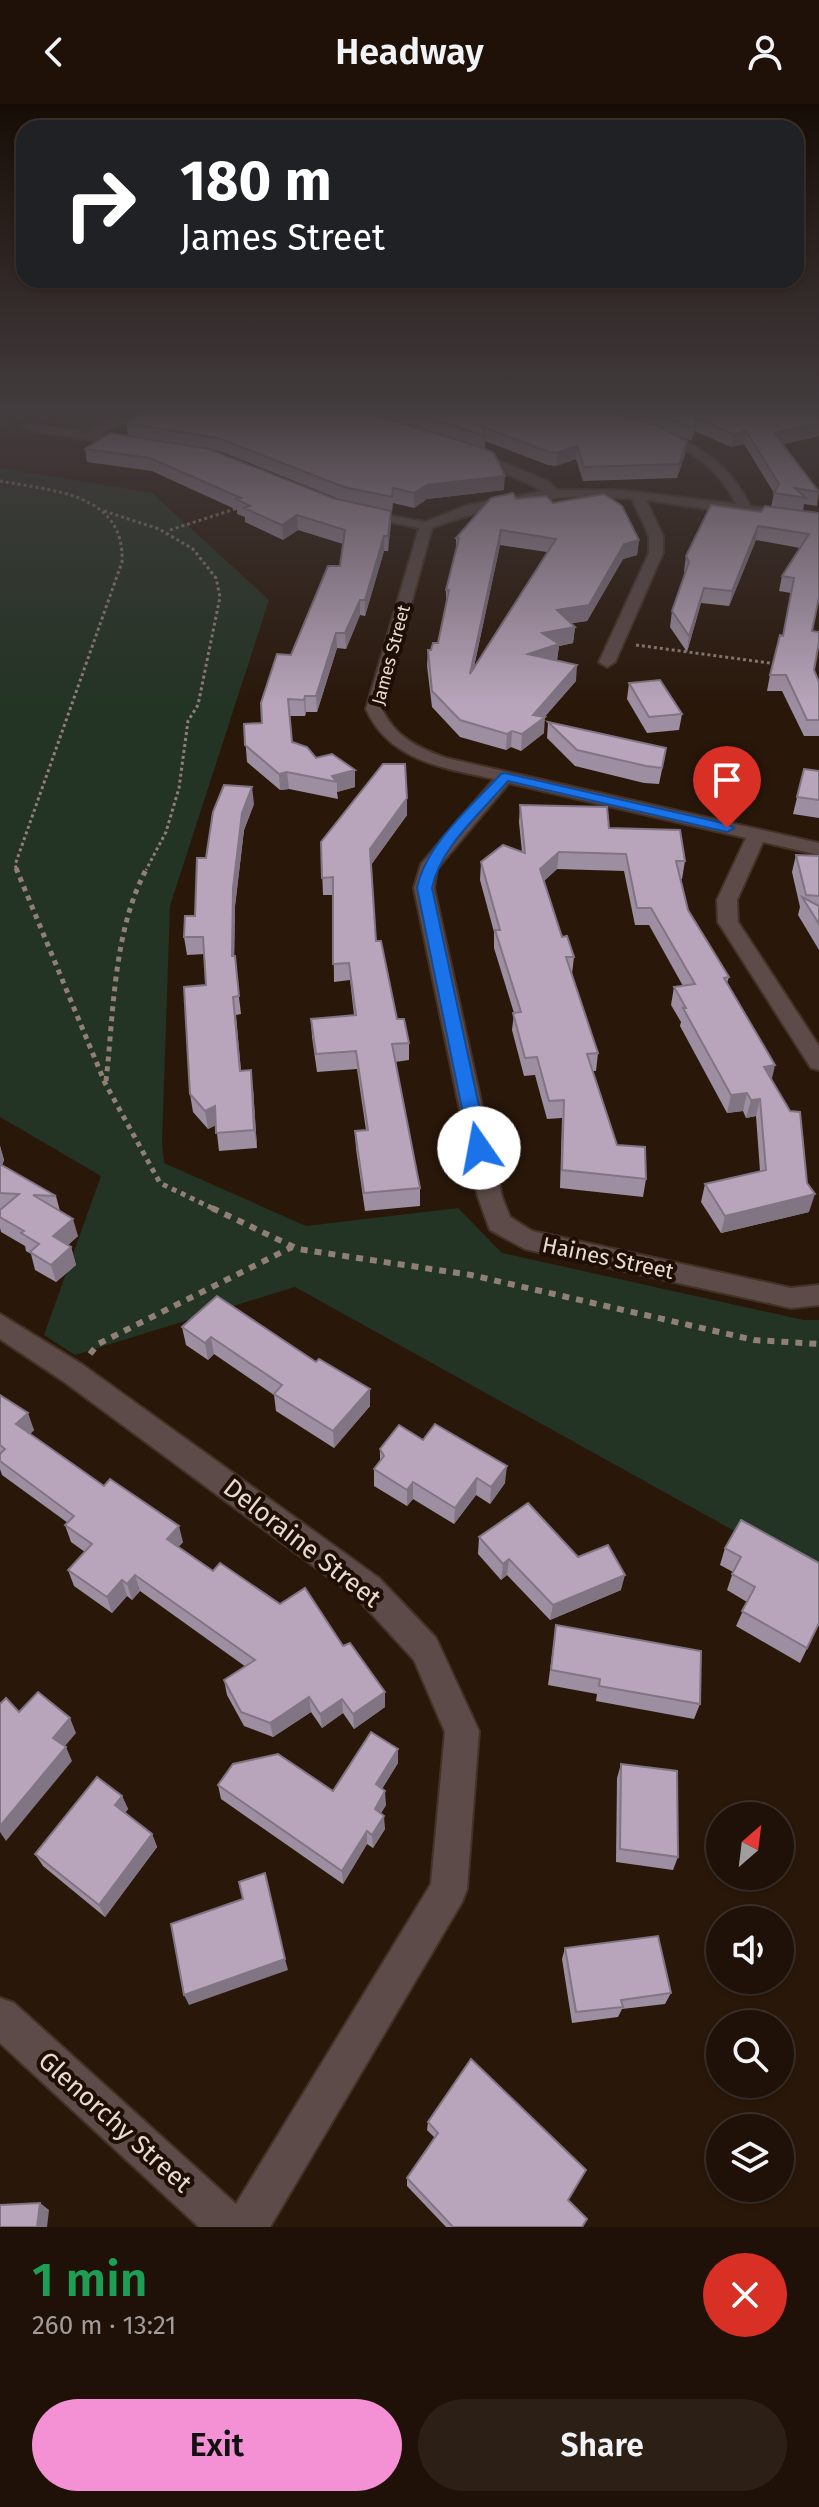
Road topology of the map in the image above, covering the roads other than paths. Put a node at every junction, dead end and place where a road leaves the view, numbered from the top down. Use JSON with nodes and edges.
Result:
{"nodes":[{"id":1,"x":340,"y":507,"type":"edge"},
{"id":2,"x":471,"y":507,"type":"edge"},
{"id":3,"x":643,"y":507,"type":"edge"},
{"id":4,"x":719,"y":507,"type":"edge"},
{"id":5,"x":744,"y":507,"type":"edge"},
{"id":6,"x":746,"y":511,"type":"junction"},
{"id":7,"x":819,"y":522,"type":"edge"},
{"id":8,"x":426,"y":526,"type":"junction"},
{"id":9,"x":607,"y":662,"type":"dead end"},
{"id":10,"x":505,"y":777,"type":"junction"},
{"id":11,"x":757,"y":835,"type":"junction"},
{"id":12,"x":819,"y":849,"type":"edge"},
{"id":13,"x":819,"y":1063,"type":"edge"},
{"id":14,"x":819,"y":1295,"type":"edge"},
{"id":15,"x":0,"y":1325,"type":"edge"},
{"id":16,"x":0,"y":2017,"type":"edge"},
{"id":17,"x":230,"y":2227,"type":"edge"},
{"id":18,"x":246,"y":2227,"type":"edge"}],
"edges":[{"from":1,"to":8,"type":"street"},
{"from":2,"to":8,"type":"street"},
{"from":3,"to":9,"type":"street"},
{"from":4,"to":6,"type":"street"},
{"from":5,"to":6,"type":"street"},
{"from":6,"to":7,"type":"street"},
{"from":8,"to":10,"type":"street","name":"James Street"},
{"from":10,"to":11,"type":"street","name":"James Street"},
{"from":10,"to":14,"type":"street","name":"Haines Street"},
{"from":11,"to":12,"type":"street","name":"James Street"},
{"from":11,"to":13,"type":"street"},
{"from":15,"to":18,"type":"street","name":"Deloraine Street"},
{"from":16,"to":17,"type":"street","name":"Glenorchy Street"}]}
